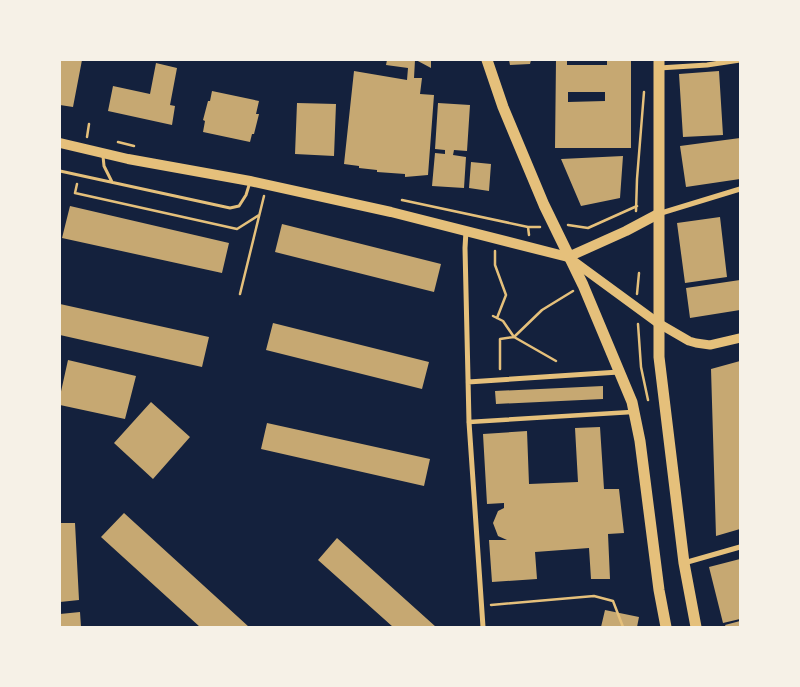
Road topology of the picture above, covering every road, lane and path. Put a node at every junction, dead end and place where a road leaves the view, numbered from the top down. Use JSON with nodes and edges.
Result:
{"nodes":[{"id":1,"x":487,"y":60,"type":"edge"},
{"id":2,"x":740,"y":60,"type":"edge"},
{"id":3,"x":659,"y":64,"type":"edge"},
{"id":4,"x":644,"y":91,"type":"dead end"},
{"id":5,"x":60,"y":143,"type":"edge"},
{"id":6,"x":103,"y":153,"type":"junction"},
{"id":7,"x":60,"y":171,"type":"edge"},
{"id":8,"x":79,"y":175,"type":"junction"},
{"id":9,"x":250,"y":181,"type":"junction"},
{"id":10,"x":112,"y":183,"type":"junction"},
{"id":11,"x":268,"y":185,"type":"junction"},
{"id":12,"x":740,"y":189,"type":"edge"},
{"id":13,"x":658,"y":214,"type":"junction"},
{"id":14,"x":259,"y":215,"type":"junction"},
{"id":15,"x":554,"y":226,"type":"junction"},
{"id":16,"x":528,"y":228,"type":"dead end"},
{"id":17,"x":466,"y":231,"type":"junction"},
{"id":18,"x":495,"y":239,"type":"junction"},
{"id":19,"x":568,"y":257,"type":"junction"},
{"id":20,"x":639,"y":273,"type":"dead end"},
{"id":21,"x":583,"y":285,"type":"junction"},
{"id":22,"x":240,"y":294,"type":"dead end"},
{"id":23,"x":637,"y":308,"type":"junction"},
{"id":24,"x":493,"y":316,"type":"dead end"},
{"id":25,"x":497,"y":318,"type":"junction"},
{"id":26,"x":658,"y":323,"type":"junction"},
{"id":27,"x":514,"y":337,"type":"junction"},
{"id":28,"x":740,"y":338,"type":"edge"},
{"id":29,"x":556,"y":361,"type":"dead end"},
{"id":30,"x":620,"y":372,"type":"junction"},
{"id":31,"x":500,"y":380,"type":"junction"},
{"id":32,"x":468,"y":382,"type":"junction"},
{"id":33,"x":648,"y":400,"type":"dead end"},
{"id":34,"x":634,"y":412,"type":"junction"},
{"id":35,"x":469,"y":422,"type":"junction"},
{"id":36,"x":740,"y":546,"type":"edge"},
{"id":37,"x":684,"y":562,"type":"junction"},
{"id":38,"x":482,"y":606,"type":"junction"},
{"id":39,"x":483,"y":627,"type":"edge"},
{"id":40,"x":623,"y":627,"type":"edge"},
{"id":41,"x":666,"y":627,"type":"edge"},
{"id":42,"x":696,"y":627,"type":"edge"}],
"edges":[{"from":1,"to":15,"type":"main road"},
{"from":2,"to":3,"type":"street"},
{"from":3,"to":13,"type":"main road"},
{"from":4,"to":15,"type":"path"},
{"from":5,"to":6,"type":"main road"},
{"from":6,"to":9,"type":"main road"},
{"from":6,"to":10,"type":"lane"},
{"from":7,"to":8,"type":"lane"},
{"from":8,"to":10,"type":"lane"},
{"from":8,"to":14,"type":"path"},
{"from":9,"to":10,"type":"lane"},
{"from":9,"to":11,"type":"main road"},
{"from":11,"to":14,"type":"path"},
{"from":11,"to":17,"type":"main road"},
{"from":12,"to":13,"type":"street"},
{"from":13,"to":19,"type":"main road"},
{"from":13,"to":26,"type":"main road"},
{"from":14,"to":22,"type":"path"},
{"from":15,"to":16,"type":"path"},
{"from":15,"to":19,"type":"main road"},
{"from":17,"to":18,"type":"main road"},
{"from":17,"to":32,"type":"street"},
{"from":18,"to":19,"type":"main road"},
{"from":18,"to":25,"type":"path"},
{"from":19,"to":21,"type":"main road"},
{"from":19,"to":23,"type":"street"},
{"from":20,"to":23,"type":"path"},
{"from":21,"to":27,"type":"path"},
{"from":21,"to":30,"type":"main road"},
{"from":23,"to":26,"type":"street"},
{"from":23,"to":33,"type":"path"},
{"from":24,"to":25,"type":"path"},
{"from":25,"to":27,"type":"path"},
{"from":26,"to":28,"type":"street"},
{"from":26,"to":37,"type":"main road"},
{"from":27,"to":29,"type":"path"},
{"from":27,"to":31,"type":"path"},
{"from":30,"to":31,"type":"street"},
{"from":30,"to":34,"type":"main road"},
{"from":31,"to":32,"type":"street"},
{"from":32,"to":35,"type":"street"},
{"from":34,"to":35,"type":"street"},
{"from":34,"to":41,"type":"main road"},
{"from":35,"to":38,"type":"street"},
{"from":36,"to":37,"type":"street"},
{"from":37,"to":42,"type":"main road"},
{"from":38,"to":39,"type":"street"},
{"from":38,"to":40,"type":"path"}]}
